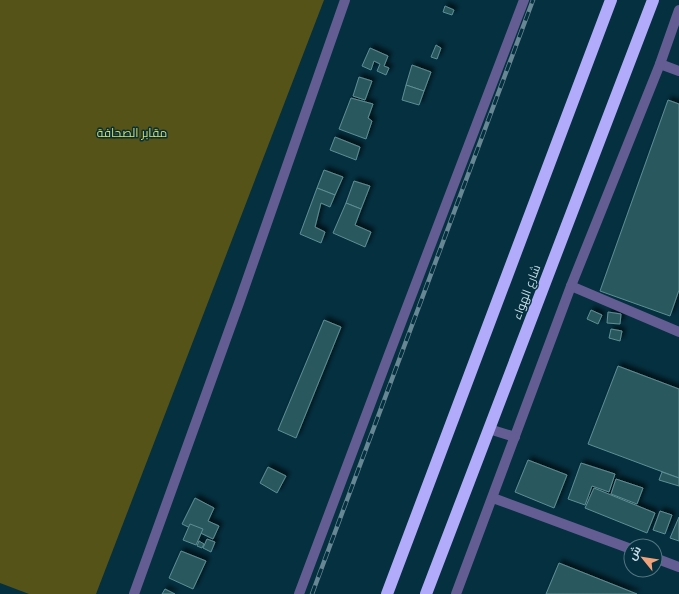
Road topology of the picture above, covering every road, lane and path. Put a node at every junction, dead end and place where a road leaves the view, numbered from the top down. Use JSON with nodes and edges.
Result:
{"nodes":[{"id":1,"x":345,"y":0,"type":"edge"},
{"id":2,"x":524,"y":0,"type":"edge"},
{"id":3,"x":611,"y":0,"type":"edge"},
{"id":4,"x":653,"y":0,"type":"edge"},
{"id":5,"x":679,"y":10,"type":"edge"},
{"id":6,"x":660,"y":64,"type":"junction"},
{"id":7,"x":679,"y":71,"type":"edge"},
{"id":8,"x":571,"y":286,"type":"junction"},
{"id":9,"x":679,"y":332,"type":"edge"},
{"id":10,"x":489,"y":428,"type":"junction"},
{"id":11,"x":515,"y":437,"type":"junction"},
{"id":12,"x":493,"y":498,"type":"junction"},
{"id":13,"x":623,"y":546,"type":"edge"},
{"id":14,"x":663,"y":561,"type":"edge"},
{"id":15,"x":679,"y":567,"type":"edge"},
{"id":16,"x":134,"y":594,"type":"edge"},
{"id":17,"x":299,"y":594,"type":"edge"},
{"id":18,"x":387,"y":594,"type":"edge"},
{"id":19,"x":426,"y":594,"type":"edge"},
{"id":20,"x":456,"y":594,"type":"edge"}],
"edges":[{"from":1,"to":16,"type":"street"},
{"from":2,"to":17,"type":"street"},
{"from":3,"to":18,"type":"highway","name":"شارع الهواء"},
{"from":4,"to":10,"type":"highway","name":"شارع الهواء"},
{"from":5,"to":6,"type":"street"},
{"from":6,"to":7,"type":"street"},
{"from":6,"to":8,"type":"street"},
{"from":8,"to":9,"type":"street"},
{"from":8,"to":11,"type":"street"},
{"from":10,"to":11,"type":"street"},
{"from":10,"to":19,"type":"highway","name":"شارع الهواء"},
{"from":11,"to":12,"type":"street"},
{"from":12,"to":13,"type":"street"},
{"from":12,"to":20,"type":"street"},
{"from":14,"to":15,"type":"street"}]}
